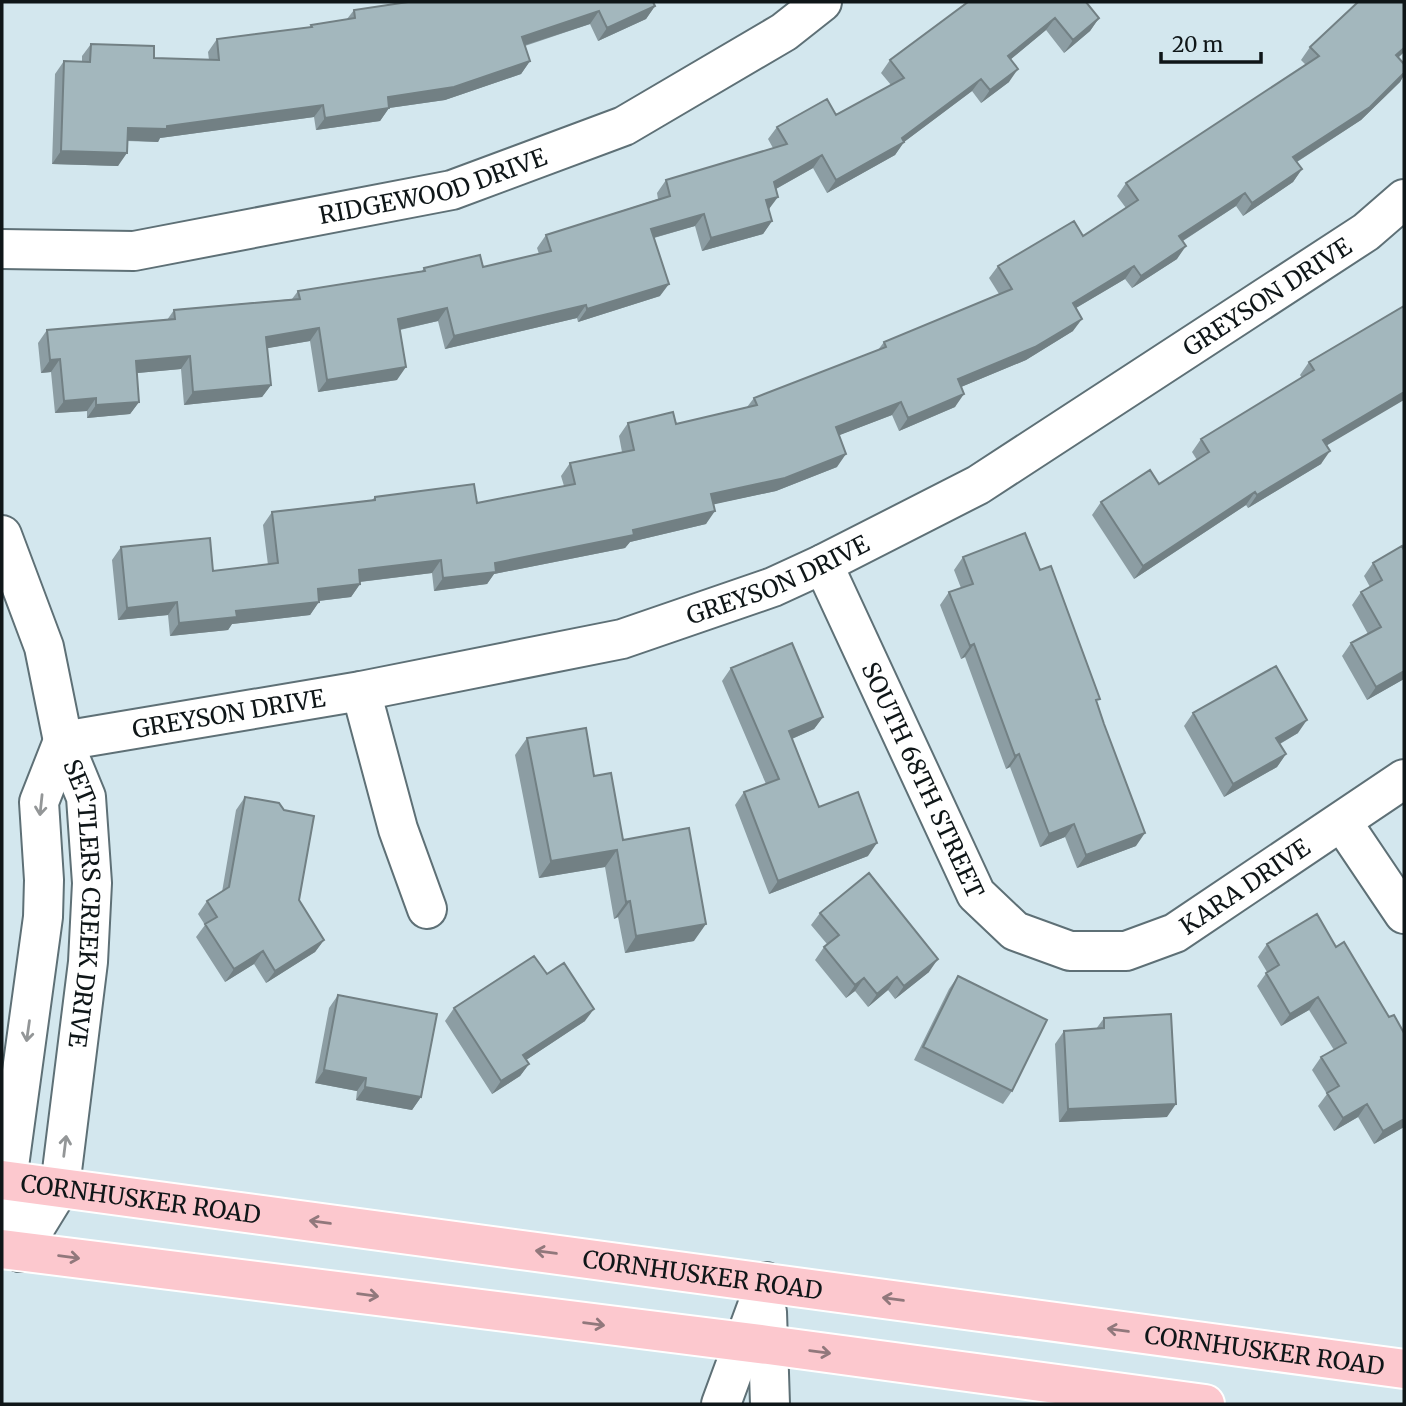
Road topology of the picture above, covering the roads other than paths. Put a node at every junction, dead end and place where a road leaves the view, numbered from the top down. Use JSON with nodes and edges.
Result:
{"nodes":[{"id":1,"x":822,"y":2,"type":"edge"},
{"id":2,"x":1404,"y":199,"type":"edge"},
{"id":3,"x":2,"y":249,"type":"edge"},
{"id":4,"x":2,"y":535,"type":"edge"},
{"id":5,"x":822,"y":564,"type":"junction"},
{"id":6,"x":361,"y":691,"type":"junction"},
{"id":7,"x":63,"y":741,"type":"junction"},
{"id":8,"x":1404,"y":779,"type":"edge"},
{"id":9,"x":1342,"y":822,"type":"junction"},
{"id":10,"x":427,"y":909,"type":"dead end"},
{"id":11,"x":1404,"y":914,"type":"edge"},
{"id":12,"x":1070,"y":951,"type":"joint"},
{"id":13,"x":4,"y":1181,"type":"edge"},
{"id":14,"x":60,"y":1187,"type":"junction"},
{"id":15,"x":11,"y":1250,"type":"edge"},
{"id":16,"x":766,"y":1282,"type":"junction"},
{"id":17,"x":756,"y":1344,"type":"junction"},
{"id":18,"x":1404,"y":1368,"type":"edge"},
{"id":19,"x":721,"y":1404,"type":"edge"},
{"id":20,"x":769,"y":1404,"type":"edge"},
{"id":21,"x":1205,"y":1404,"type":"edge"}],
"edges":[{"from":1,"to":3,"type":"street","name":"RIDGEWOOD DRIVE"},
{"from":2,"to":5,"type":"street","name":"GREYSON DRIVE"},
{"from":4,"to":7,"type":"street","name":"SETTLERS CREEK DRIVE"},
{"from":5,"to":6,"type":"street","name":"GREYSON DRIVE"},
{"from":5,"to":12,"type":"street","name":"SOUTH 68TH STREET"},
{"from":6,"to":7,"type":"street","name":"GREYSON DRIVE"},
{"from":6,"to":10,"type":"street"},
{"from":7,"to":13,"type":"street","name":"SETTLERS CREEK DRIVE","one_way":true},
{"from":14,"to":7,"type":"street","name":"SETTLERS CREEK DRIVE","one_way":true},
{"from":8,"to":9,"type":"street","name":"KARA DRIVE"},
{"from":9,"to":11,"type":"street"},
{"from":9,"to":12,"type":"street","name":"KARA DRIVE"},
{"from":13,"to":14,"type":"main road","name":"CORNHUSKER ROAD"},
{"from":13,"to":15,"type":"street","name":"SETTLERS CREEK DRIVE"},
{"from":14,"to":15,"type":"street","name":"SETTLERS CREEK DRIVE"},
{"from":16,"to":14,"type":"main road","name":"CORNHUSKER ROAD","one_way":true},
{"from":15,"to":17,"type":"main road","one_way":true},
{"from":16,"to":17,"type":"street"},
{"from":18,"to":16,"type":"main road","name":"CORNHUSKER ROAD","one_way":true},
{"from":17,"to":19,"type":"street"},
{"from":17,"to":20,"type":"street"},
{"from":17,"to":21,"type":"main road","one_way":true}]}
